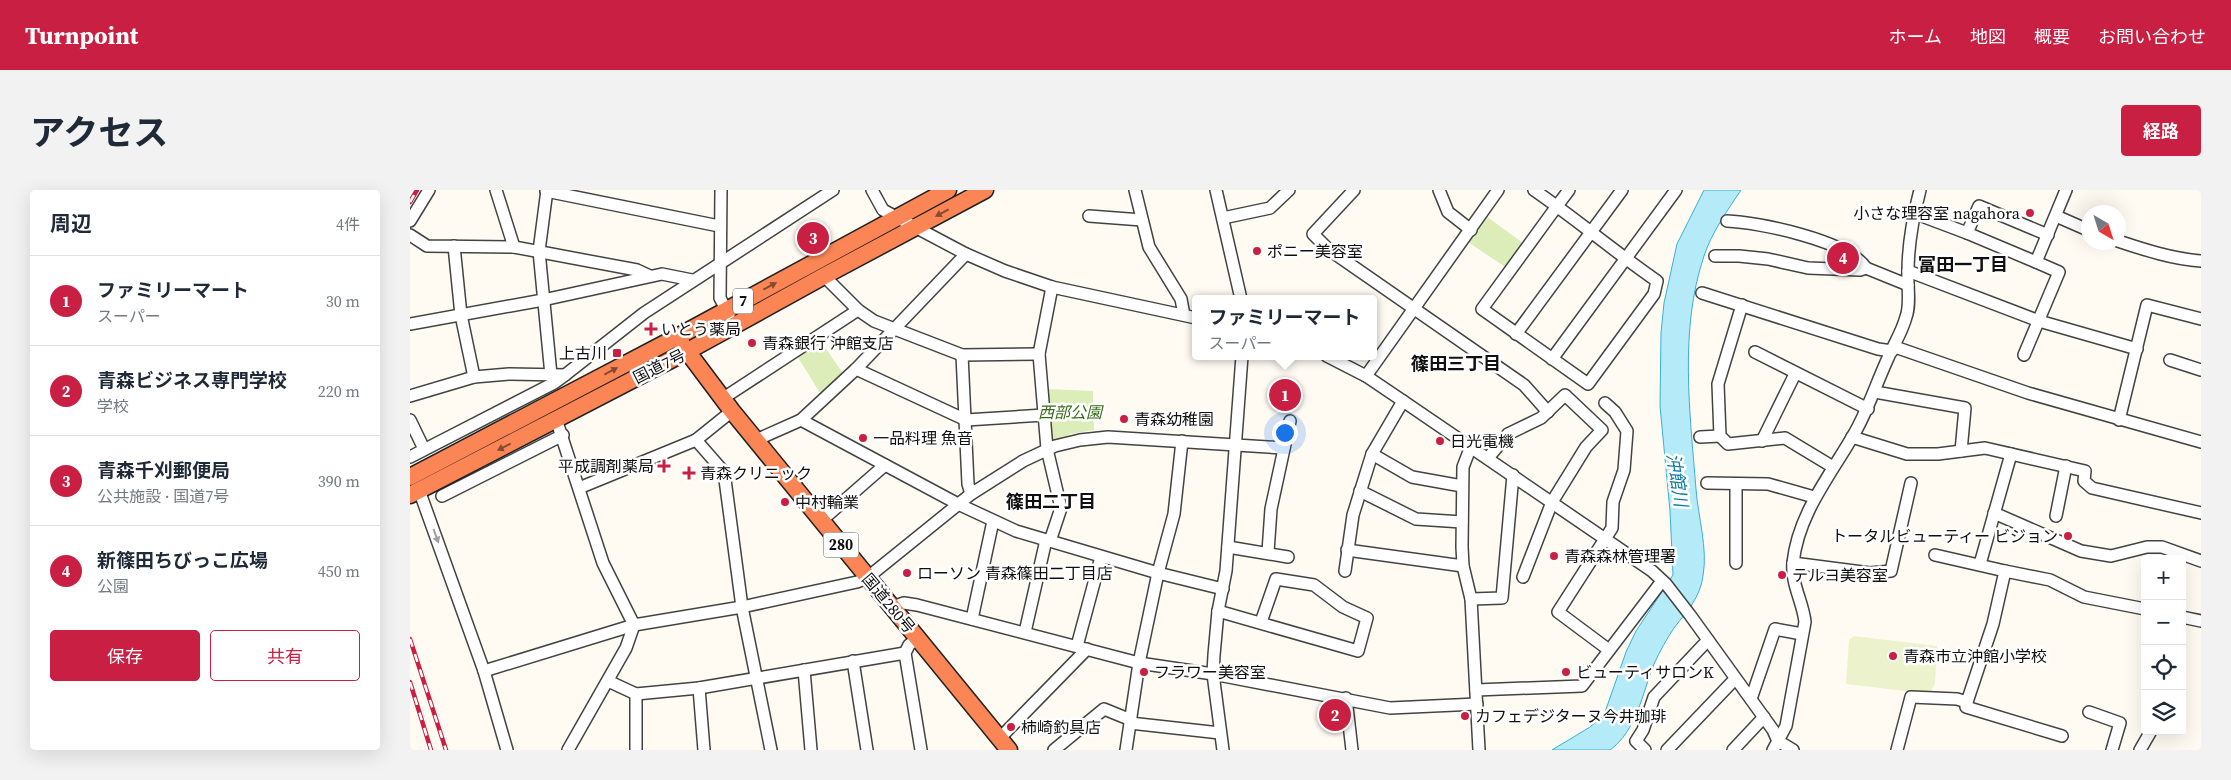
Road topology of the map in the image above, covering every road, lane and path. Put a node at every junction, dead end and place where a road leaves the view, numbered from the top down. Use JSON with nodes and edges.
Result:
{"nodes":[{"id":1,"x":429,"y":190,"type":"edge"},
{"id":2,"x":496,"y":190,"type":"edge"},
{"id":3,"x":721,"y":190,"type":"edge"},
{"id":4,"x":834,"y":190,"type":"edge"},
{"id":5,"x":872,"y":190,"type":"edge"},
{"id":6,"x":948,"y":190,"type":"edge"},
{"id":7,"x":985,"y":190,"type":"edge"},
{"id":8,"x":1134,"y":190,"type":"edge"},
{"id":9,"x":1216,"y":190,"type":"edge"},
{"id":10,"x":1288,"y":190,"type":"edge"},
{"id":11,"x":1354,"y":190,"type":"edge"},
{"id":12,"x":1439,"y":190,"type":"edge"},
{"id":13,"x":1498,"y":190,"type":"edge"},
{"id":14,"x":1534,"y":190,"type":"edge"},
{"id":15,"x":1569,"y":190,"type":"edge"},
{"id":16,"x":1622,"y":190,"type":"edge"},
{"id":17,"x":1676,"y":190,"type":"edge"},
{"id":18,"x":1920,"y":190,"type":"edge"},
{"id":19,"x":2066,"y":190,"type":"edge"},
{"id":20,"x":546,"y":191,"type":"edge"},
{"id":21,"x":1556,"y":206,"type":"junction"},
{"id":22,"x":1914,"y":213,"type":"junction"},
{"id":23,"x":1089,"y":216,"type":"dead end"},
{"id":24,"x":2056,"y":216,"type":"junction"},
{"id":25,"x":897,"y":217,"type":"junction"},
{"id":26,"x":1223,"y":218,"type":"junction"},
{"id":27,"x":1142,"y":220,"type":"junction"},
{"id":28,"x":410,"y":221,"type":"edge"},
{"id":29,"x":1727,"y":221,"type":"dead end"},
{"id":30,"x":719,"y":226,"type":"junction"},
{"id":31,"x":915,"y":227,"type":"junction"},
{"id":32,"x":2081,"y":227,"type":"edge"},
{"id":33,"x":1471,"y":230,"type":"junction"},
{"id":34,"x":1591,"y":232,"type":"junction"},
{"id":35,"x":1967,"y":233,"type":"junction"},
{"id":36,"x":410,"y":235,"type":"edge"},
{"id":37,"x":2048,"y":235,"type":"junction"},
{"id":38,"x":2126,"y":244,"type":"edge"},
{"id":39,"x":454,"y":246,"type":"junction"},
{"id":40,"x":514,"y":247,"type":"junction"},
{"id":41,"x":539,"y":250,"type":"junction"},
{"id":42,"x":966,"y":254,"type":"junction"},
{"id":43,"x":1715,"y":256,"type":"dead end"},
{"id":44,"x":1625,"y":258,"type":"junction"},
{"id":45,"x":2201,"y":261,"type":"edge"},
{"id":46,"x":2036,"y":262,"type":"junction"},
{"id":47,"x":720,"y":264,"type":"junction"},
{"id":48,"x":1866,"y":268,"type":"junction"},
{"id":49,"x":1908,"y":270,"type":"junction"},
{"id":50,"x":650,"y":276,"type":"junction"},
{"id":51,"x":824,"y":276,"type":"junction"},
{"id":52,"x":692,"y":280,"type":"junction"},
{"id":53,"x":1908,"y":285,"type":"junction"},
{"id":54,"x":1052,"y":287,"type":"junction"},
{"id":55,"x":1702,"y":293,"type":"dead end"},
{"id":56,"x":1240,"y":295,"type":"edge"},
{"id":57,"x":542,"y":300,"type":"junction"},
{"id":58,"x":1742,"y":306,"type":"junction"},
{"id":59,"x":1414,"y":308,"type":"junction"},
{"id":60,"x":726,"y":310,"type":"junction"},
{"id":61,"x":858,"y":310,"type":"junction"},
{"id":62,"x":461,"y":314,"type":"junction"},
{"id":63,"x":1184,"y":315,"type":"junction"},
{"id":64,"x":1192,"y":317,"type":"edge"},
{"id":65,"x":2201,"y":319,"type":"edge"},
{"id":66,"x":2039,"y":321,"type":"junction"},
{"id":67,"x":410,"y":324,"type":"edge"},
{"id":68,"x":734,"y":326,"type":"junction"},
{"id":69,"x":895,"y":329,"type":"junction"},
{"id":70,"x":1516,"y":334,"type":"junction"},
{"id":71,"x":677,"y":337,"type":"junction"},
{"id":72,"x":1893,"y":349,"type":"junction"},
{"id":73,"x":2137,"y":349,"type":"junction"},
{"id":74,"x":686,"y":352,"type":"junction"},
{"id":75,"x":1755,"y":352,"type":"dead end"},
{"id":76,"x":1039,"y":354,"type":"junction"},
{"id":77,"x":962,"y":355,"type":"junction"},
{"id":78,"x":2024,"y":355,"type":"dead end"},
{"id":79,"x":1552,"y":359,"type":"junction"},
{"id":80,"x":1242,"y":360,"type":"edge"},
{"id":81,"x":1335,"y":360,"type":"edge"},
{"id":82,"x":2170,"y":360,"type":"dead end"},
{"id":83,"x":856,"y":370,"type":"junction"},
{"id":84,"x":2201,"y":370,"type":"edge"},
{"id":85,"x":569,"y":372,"type":"junction"},
{"id":86,"x":1795,"y":374,"type":"junction"},
{"id":87,"x":551,"y":375,"type":"junction"},
{"id":88,"x":1366,"y":376,"type":"junction"},
{"id":89,"x":474,"y":377,"type":"junction"},
{"id":90,"x":582,"y":386,"type":"junction"},
{"id":91,"x":1875,"y":392,"type":"junction"},
{"id":92,"x":410,"y":396,"type":"edge"},
{"id":93,"x":1403,"y":400,"type":"junction"},
{"id":94,"x":1605,"y":404,"type":"dead end"},
{"id":95,"x":727,"y":405,"type":"junction"},
{"id":96,"x":1868,"y":409,"type":"junction"},
{"id":97,"x":1548,"y":412,"type":"junction"},
{"id":98,"x":1044,"y":415,"type":"junction"},
{"id":99,"x":410,"y":420,"type":"edge"},
{"id":100,"x":801,"y":420,"type":"junction"},
{"id":101,"x":966,"y":420,"type":"junction"},
{"id":102,"x":1290,"y":420,"type":"dead end"},
{"id":103,"x":2120,"y":420,"type":"junction"},
{"id":104,"x":551,"y":422,"type":"junction"},
{"id":105,"x":563,"y":436,"type":"junction"},
{"id":106,"x":1720,"y":436,"type":"junction"},
{"id":107,"x":1700,"y":437,"type":"dead end"},
{"id":108,"x":1852,"y":437,"type":"junction"},
{"id":109,"x":696,"y":440,"type":"junction"},
{"id":110,"x":756,"y":440,"type":"junction"},
{"id":111,"x":1182,"y":441,"type":"junction"},
{"id":112,"x":1762,"y":441,"type":"junction"},
{"id":113,"x":2201,"y":442,"type":"edge"},
{"id":114,"x":1235,"y":444,"type":"junction"},
{"id":115,"x":1471,"y":446,"type":"junction"},
{"id":116,"x":1284,"y":448,"type":"junction"},
{"id":117,"x":424,"y":449,"type":"junction"},
{"id":118,"x":1047,"y":449,"type":"junction"},
{"id":119,"x":1961,"y":450,"type":"junction"},
{"id":120,"x":1372,"y":454,"type":"junction"},
{"id":121,"x":2011,"y":454,"type":"junction"},
{"id":122,"x":410,"y":456,"type":"edge"},
{"id":123,"x":1488,"y":458,"type":"junction"},
{"id":124,"x":885,"y":465,"type":"junction"},
{"id":125,"x":2066,"y":466,"type":"junction"},
{"id":126,"x":1833,"y":467,"type":"junction"},
{"id":127,"x":1513,"y":474,"type":"junction"},
{"id":128,"x":1707,"y":483,"type":"dead end"},
{"id":129,"x":1736,"y":484,"type":"junction"},
{"id":130,"x":1911,"y":484,"type":"dead end"},
{"id":131,"x":1462,"y":486,"type":"junction"},
{"id":132,"x":413,"y":488,"type":"edge"},
{"id":133,"x":580,"y":488,"type":"junction"},
{"id":134,"x":1360,"y":491,"type":"junction"},
{"id":135,"x":971,"y":494,"type":"junction"},
{"id":136,"x":442,"y":496,"type":"dead end"},
{"id":137,"x":1814,"y":497,"type":"junction"},
{"id":138,"x":1552,"y":502,"type":"junction"},
{"id":139,"x":958,"y":504,"type":"junction"},
{"id":140,"x":1994,"y":513,"type":"junction"},
{"id":141,"x":2201,"y":513,"type":"edge"},
{"id":142,"x":2056,"y":516,"type":"dead end"},
{"id":143,"x":821,"y":521,"type":"junction"},
{"id":144,"x":993,"y":521,"type":"junction"},
{"id":145,"x":1462,"y":522,"type":"junction"},
{"id":146,"x":1605,"y":539,"type":"junction"},
{"id":147,"x":1048,"y":541,"type":"junction"},
{"id":148,"x":1228,"y":547,"type":"junction"},
{"id":149,"x":1347,"y":550,"type":"junction"},
{"id":150,"x":1268,"y":552,"type":"junction"},
{"id":151,"x":1935,"y":555,"type":"dead end"},
{"id":152,"x":1101,"y":557,"type":"junction"},
{"id":153,"x":1288,"y":557,"type":"dead end"},
{"id":154,"x":2201,"y":561,"type":"edge"},
{"id":155,"x":1736,"y":563,"type":"dead end"},
{"id":156,"x":1793,"y":563,"type":"junction"},
{"id":157,"x":1980,"y":564,"type":"junction"},
{"id":158,"x":1463,"y":566,"type":"junction"},
{"id":159,"x":1345,"y":571,"type":"dead end"},
{"id":160,"x":2005,"y":571,"type":"junction"},
{"id":161,"x":1158,"y":573,"type":"junction"},
{"id":162,"x":1523,"y":577,"type":"dead end"},
{"id":163,"x":867,"y":578,"type":"junction"},
{"id":164,"x":1664,"y":582,"type":"junction"},
{"id":165,"x":1223,"y":589,"type":"junction"},
{"id":166,"x":1471,"y":599,"type":"junction"},
{"id":167,"x":742,"y":606,"type":"junction"},
{"id":168,"x":892,"y":607,"type":"junction"},
{"id":169,"x":2141,"y":608,"type":"edge"},
{"id":170,"x":1218,"y":611,"type":"junction"},
{"id":171,"x":2186,"y":618,"type":"edge"},
{"id":172,"x":972,"y":619,"type":"junction"},
{"id":173,"x":2201,"y":620,"type":"edge"},
{"id":174,"x":1261,"y":622,"type":"junction"},
{"id":175,"x":634,"y":625,"type":"junction"},
{"id":176,"x":1025,"y":632,"type":"junction"},
{"id":177,"x":1802,"y":634,"type":"junction"},
{"id":178,"x":918,"y":638,"type":"junction"},
{"id":179,"x":1708,"y":640,"type":"junction"},
{"id":180,"x":1082,"y":647,"type":"junction"},
{"id":181,"x":1609,"y":650,"type":"junction"},
{"id":182,"x":905,"y":652,"type":"junction"},
{"id":183,"x":853,"y":661,"type":"junction"},
{"id":184,"x":1138,"y":663,"type":"junction"},
{"id":185,"x":804,"y":670,"type":"junction"},
{"id":186,"x":484,"y":672,"type":"junction"},
{"id":187,"x":1213,"y":674,"type":"junction"},
{"id":188,"x":756,"y":679,"type":"junction"},
{"id":189,"x":1735,"y":679,"type":"junction"},
{"id":190,"x":608,"y":681,"type":"junction"},
{"id":191,"x":699,"y":688,"type":"junction"},
{"id":192,"x":1476,"y":690,"type":"junction"},
{"id":193,"x":636,"y":694,"type":"junction"},
{"id":194,"x":1346,"y":698,"type":"junction"},
{"id":195,"x":1751,"y":699,"type":"junction"},
{"id":196,"x":1967,"y":702,"type":"junction"},
{"id":197,"x":1477,"y":704,"type":"junction"},
{"id":198,"x":2089,"y":712,"type":"dead end"},
{"id":199,"x":1764,"y":717,"type":"junction"},
{"id":200,"x":1130,"y":721,"type":"junction"},
{"id":201,"x":1220,"y":733,"type":"junction"},
{"id":202,"x":2149,"y":735,"type":"edge"},
{"id":203,"x":2062,"y":736,"type":"dead end"},
{"id":204,"x":1004,"y":744,"type":"edge"},
{"id":205,"x":1776,"y":745,"type":"edge"},
{"id":206,"x":572,"y":748,"type":"edge"},
{"id":207,"x":507,"y":750,"type":"edge"},
{"id":208,"x":636,"y":750,"type":"edge"},
{"id":209,"x":704,"y":750,"type":"edge"},
{"id":210,"x":771,"y":750,"type":"edge"},
{"id":211,"x":811,"y":750,"type":"edge"},
{"id":212,"x":867,"y":750,"type":"edge"},
{"id":213,"x":921,"y":750,"type":"edge"},
{"id":214,"x":1054,"y":750,"type":"edge"},
{"id":215,"x":1126,"y":750,"type":"edge"},
{"id":216,"x":1223,"y":750,"type":"edge"},
{"id":217,"x":1352,"y":750,"type":"edge"},
{"id":218,"x":1479,"y":750,"type":"edge"},
{"id":219,"x":1645,"y":750,"type":"edge"},
{"id":220,"x":1667,"y":750,"type":"edge"},
{"id":221,"x":1733,"y":750,"type":"edge"},
{"id":222,"x":1793,"y":750,"type":"edge"},
{"id":223,"x":1898,"y":750,"type":"edge"},
{"id":224,"x":2112,"y":750,"type":"edge"},
{"id":225,"x":2140,"y":750,"type":"edge"}],
"edges":[{"from":1,"to":28,"type":"street"},
{"from":2,"to":40,"type":"street"},
{"from":3,"to":30,"type":"street"},
{"from":4,"to":47,"type":"street"},
{"from":5,"to":25,"type":"street"},
{"from":6,"to":25,"type":"highway","name":"国道7号","number":"7"},
{"from":7,"to":31,"type":"highway","name":"国道7号","number":"7","one_way":true},
{"from":8,"to":27,"type":"street"},
{"from":9,"to":26,"type":"street"},
{"from":10,"to":26,"type":"street"},
{"from":11,"to":59,"type":"street"},
{"from":12,"to":33,"type":"street"},
{"from":13,"to":33,"type":"street"},
{"from":14,"to":21,"type":"street"},
{"from":15,"to":21,"type":"street"},
{"from":16,"to":34,"type":"street"},
{"from":17,"to":44,"type":"street"},
{"from":18,"to":22,"type":"street"},
{"from":19,"to":24,"type":"street"},
{"from":20,"to":30,"type":"street"},
{"from":20,"to":41,"type":"street"},
{"from":21,"to":34,"type":"street"},
{"from":21,"to":70,"type":"street"},
{"from":22,"to":35,"type":"street"},
{"from":22,"to":49,"type":"street"},
{"from":23,"to":27,"type":"street"},
{"from":24,"to":32,"type":"street"},
{"from":24,"to":37,"type":"street"},
{"from":25,"to":31,"type":"street"},
{"from":60,"to":25,"type":"highway","name":"国道7号","number":"7","one_way":true},
{"from":26,"to":56,"type":"street"},
{"from":27,"to":63,"type":"street"},
{"from":29,"to":48,"type":"street"},
{"from":30,"to":47,"type":"street"},
{"from":31,"to":42,"type":"street"},
{"from":31,"to":51,"type":"highway","name":"国道7号","number":"7"},
{"from":33,"to":59,"type":"street"},
{"from":34,"to":44,"type":"street"},
{"from":34,"to":70,"type":"street"},
{"from":35,"to":37,"type":"street"},
{"from":35,"to":46,"type":"street"},
{"from":36,"to":39,"type":"street"},
{"from":37,"to":46,"type":"street"},
{"from":38,"to":45,"type":"street"},
{"from":39,"to":40,"type":"street"},
{"from":39,"to":62,"type":"street"},
{"from":40,"to":41,"type":"street"},
{"from":41,"to":50,"type":"street"},
{"from":41,"to":57,"type":"street"},
{"from":42,"to":54,"type":"street"},
{"from":42,"to":69,"type":"street"},
{"from":43,"to":48,"type":"street"},
{"from":44,"to":79,"type":"street"},
{"from":44,"to":79,"type":"street"},
{"from":46,"to":66,"type":"street"},
{"from":47,"to":52,"type":"street"},
{"from":47,"to":60,"type":"street"},
{"from":48,"to":53,"type":"street"},
{"from":49,"to":53,"type":"street"},
{"from":49,"to":66,"type":"street"},
{"from":50,"to":52,"type":"street"},
{"from":50,"to":57,"type":"street"},
{"from":51,"to":61,"type":"street"},
{"from":51,"to":68,"type":"highway","name":"国道7号","number":"7"},
{"from":52,"to":85,"type":"street"},
{"from":53,"to":72,"type":"street"},
{"from":54,"to":63,"type":"street"},
{"from":54,"to":76,"type":"street"},
{"from":55,"to":58,"type":"street"},
{"from":57,"to":62,"type":"street"},
{"from":57,"to":87,"type":"street"},
{"from":58,"to":72,"type":"street"},
{"from":58,"to":106,"type":"street"},
{"from":59,"to":88,"type":"street"},
{"from":59,"to":97,"type":"street"},
{"from":60,"to":68,"type":"street"},
{"from":60,"to":71,"type":"highway","name":"国道7号","number":"7"},
{"from":61,"to":69,"type":"street"},
{"from":61,"to":95,"type":"street"},
{"from":62,"to":67,"type":"street"},
{"from":62,"to":89,"type":"street"},
{"from":63,"to":64,"type":"street"},
{"from":65,"to":73,"type":"street"},
{"from":66,"to":73,"type":"street"},
{"from":66,"to":78,"type":"street"},
{"from":68,"to":74,"type":"highway","name":"国道7号","number":"7"},
{"from":69,"to":77,"type":"street"},
{"from":69,"to":83,"type":"street"},
{"from":70,"to":79,"type":"street"},
{"from":71,"to":74,"type":"highway","name":"国道280号","number":"280"},
{"from":90,"to":71,"type":"highway","name":"国道7号","number":"7","one_way":true},
{"from":72,"to":91,"type":"street"},
{"from":72,"to":103,"type":"street"},
{"from":73,"to":103,"type":"street"},
{"from":74,"to":95,"type":"highway","name":"国道280号","number":"280"},
{"from":74,"to":104,"type":"highway","name":"国道7号","number":"7"},
{"from":75,"to":86,"type":"street"},
{"from":76,"to":77,"type":"street"},
{"from":76,"to":98,"type":"street"},
{"from":77,"to":101,"type":"street"},
{"from":80,"to":114,"type":"street"},
{"from":81,"to":88,"type":"street"},
{"from":82,"to":84,"type":"street"},
{"from":83,"to":100,"type":"street"},
{"from":83,"to":101,"type":"street"},
{"from":85,"to":87,"type":"street"},
{"from":85,"to":90,"type":"street"},
{"from":85,"to":117,"type":"street"},
{"from":86,"to":96,"type":"street"},
{"from":86,"to":112,"type":"street"},
{"from":87,"to":89,"type":"street"},
{"from":88,"to":93,"type":"street"},
{"from":89,"to":92,"type":"street"},
{"from":90,"to":132,"type":"highway","name":"国道7号","number":"7"},
{"from":91,"to":96,"type":"street"},
{"from":91,"to":119,"type":"street"},
{"from":93,"to":115,"type":"street"},
{"from":93,"to":120,"type":"street"},
{"from":94,"to":146,"type":"street"},
{"from":95,"to":109,"type":"street"},
{"from":95,"to":110,"type":"highway","name":"国道280号","number":"280"},
{"from":96,"to":108,"type":"street"},
{"from":97,"to":123,"type":"street"},
{"from":97,"to":138,"type":"street"},
{"from":98,"to":101,"type":"street"},
{"from":98,"to":118,"type":"street"},
{"from":99,"to":117,"type":"street"},
{"from":100,"to":110,"type":"street"},
{"from":100,"to":124,"type":"street"},
{"from":101,"to":135,"type":"street"},
{"from":102,"to":116,"type":"street"},
{"from":103,"to":113,"type":"street"},
{"from":104,"to":105,"type":"street"},
{"from":104,"to":132,"type":"highway","name":"国道7号","number":"7","one_way":true},
{"from":105,"to":133,"type":"street"},
{"from":105,"to":136,"type":"street"},
{"from":106,"to":107,"type":"street"},
{"from":106,"to":112,"type":"street"},
{"from":108,"to":119,"type":"street"},
{"from":108,"to":126,"type":"street"},
{"from":109,"to":133,"type":"street"},
{"from":109,"to":167,"type":"street"},
{"from":110,"to":143,"type":"highway","name":"国道280号","number":"280"},
{"from":111,"to":114,"type":"street"},
{"from":111,"to":118,"type":"street"},
{"from":111,"to":161,"type":"street"},
{"from":112,"to":126,"type":"street"},
{"from":114,"to":116,"type":"street"},
{"from":114,"to":148,"type":"street"},
{"from":115,"to":123,"type":"street"},
{"from":115,"to":131,"type":"street"},
{"from":116,"to":150,"type":"street"},
{"from":117,"to":122,"type":"street"},
{"from":118,"to":135,"type":"street"},
{"from":118,"to":147,"type":"street"},
{"from":119,"to":121,"type":"street"},
{"from":120,"to":131,"type":"street"},
{"from":120,"to":134,"type":"street"},
{"from":121,"to":125,"type":"street"},
{"from":121,"to":140,"type":"street"},
{"from":123,"to":127,"type":"street"},
{"from":124,"to":139,"type":"street"},
{"from":124,"to":143,"type":"street"},
{"from":125,"to":141,"type":"street"},
{"from":125,"to":142,"type":"street"},
{"from":126,"to":137,"type":"street"},
{"from":127,"to":138,"type":"street"},
{"from":127,"to":166,"type":"street"},
{"from":128,"to":129,"type":"street"},
{"from":129,"to":137,"type":"street"},
{"from":129,"to":155,"type":"street"},
{"from":130,"to":156,"type":"street"},
{"from":131,"to":145,"type":"street"},
{"from":132,"to":186,"type":"street","one_way":true},
{"from":133,"to":175,"type":"street"},
{"from":134,"to":145,"type":"street"},
{"from":134,"to":149,"type":"street"},
{"from":135,"to":139,"type":"street"},
{"from":137,"to":156,"type":"street"},
{"from":138,"to":146,"type":"street"},
{"from":138,"to":162,"type":"street"},
{"from":139,"to":144,"type":"street"},
{"from":139,"to":163,"type":"street"},
{"from":140,"to":154,"type":"street"},
{"from":140,"to":157,"type":"street"},
{"from":143,"to":163,"type":"highway","name":"国道280号","number":"280"},
{"from":144,"to":147,"type":"street"},
{"from":144,"to":172,"type":"street"},
{"from":145,"to":158,"type":"street"},
{"from":146,"to":164,"type":"street"},
{"from":146,"to":181,"type":"street"},
{"from":147,"to":152,"type":"street"},
{"from":147,"to":176,"type":"street"},
{"from":148,"to":150,"type":"street"},
{"from":148,"to":165,"type":"street"},
{"from":149,"to":158,"type":"street"},
{"from":149,"to":159,"type":"street"},
{"from":150,"to":153,"type":"street"},
{"from":151,"to":157,"type":"street"},
{"from":152,"to":161,"type":"street"},
{"from":152,"to":180,"type":"street"},
{"from":156,"to":177,"type":"street"},
{"from":157,"to":160,"type":"street"},
{"from":158,"to":166,"type":"street"},
{"from":160,"to":169,"type":"street"},
{"from":160,"to":196,"type":"street"},
{"from":161,"to":165,"type":"street"},
{"from":161,"to":184,"type":"street"},
{"from":163,"to":167,"type":"street"},
{"from":163,"to":168,"type":"highway","name":"国道280号","number":"280"},
{"from":164,"to":179,"type":"street"},
{"from":164,"to":181,"type":"street"},
{"from":165,"to":170,"type":"street"},
{"from":166,"to":192,"type":"street"},
{"from":167,"to":175,"type":"street"},
{"from":167,"to":188,"type":"street"},
{"from":168,"to":172,"type":"street"},
{"from":168,"to":178,"type":"highway","name":"国道280号","number":"280"},
{"from":170,"to":174,"type":"street"},
{"from":170,"to":187,"type":"street"},
{"from":171,"to":173,"type":"street"},
{"from":172,"to":176,"type":"street"},
{"from":174,"to":174,"type":"street"},
{"from":175,"to":186,"type":"street"},
{"from":175,"to":190,"type":"street"},
{"from":176,"to":180,"type":"street"},
{"from":177,"to":195,"type":"street"},
{"from":177,"to":205,"type":"street"},
{"from":178,"to":182,"type":"street"},
{"from":178,"to":204,"type":"highway","name":"国道280号","number":"280"},
{"from":179,"to":189,"type":"street"},
{"from":179,"to":219,"type":"street"},
{"from":180,"to":184,"type":"street"},
{"from":180,"to":204,"type":"street"},
{"from":181,"to":192,"type":"street"},
{"from":182,"to":183,"type":"street"},
{"from":182,"to":213,"type":"street"},
{"from":183,"to":185,"type":"street"},
{"from":183,"to":212,"type":"street"},
{"from":184,"to":187,"type":"street"},
{"from":184,"to":200,"type":"street"},
{"from":185,"to":188,"type":"street"},
{"from":185,"to":211,"type":"street"},
{"from":186,"to":207,"type":"street"},
{"from":187,"to":194,"type":"street"},
{"from":187,"to":201,"type":"street"},
{"from":188,"to":191,"type":"street"},
{"from":188,"to":210,"type":"street"},
{"from":189,"to":195,"type":"street"},
{"from":189,"to":220,"type":"street"},
{"from":190,"to":193,"type":"street"},
{"from":190,"to":206,"type":"street"},
{"from":191,"to":193,"type":"street"},
{"from":191,"to":209,"type":"street"},
{"from":192,"to":197,"type":"street"},
{"from":193,"to":208,"type":"street"},
{"from":194,"to":197,"type":"street"},
{"from":194,"to":217,"type":"street"},
{"from":195,"to":199,"type":"street"},
{"from":196,"to":203,"type":"street"},
{"from":196,"to":223,"type":"street"},
{"from":197,"to":218,"type":"street"},
{"from":198,"to":224,"type":"street"},
{"from":199,"to":205,"type":"street"},
{"from":199,"to":221,"type":"street"},
{"from":200,"to":201,"type":"street"},
{"from":200,"to":214,"type":"street"},
{"from":200,"to":215,"type":"street"},
{"from":201,"to":216,"type":"street"},
{"from":202,"to":225,"type":"street"},
{"from":205,"to":222,"type":"street"}]}
